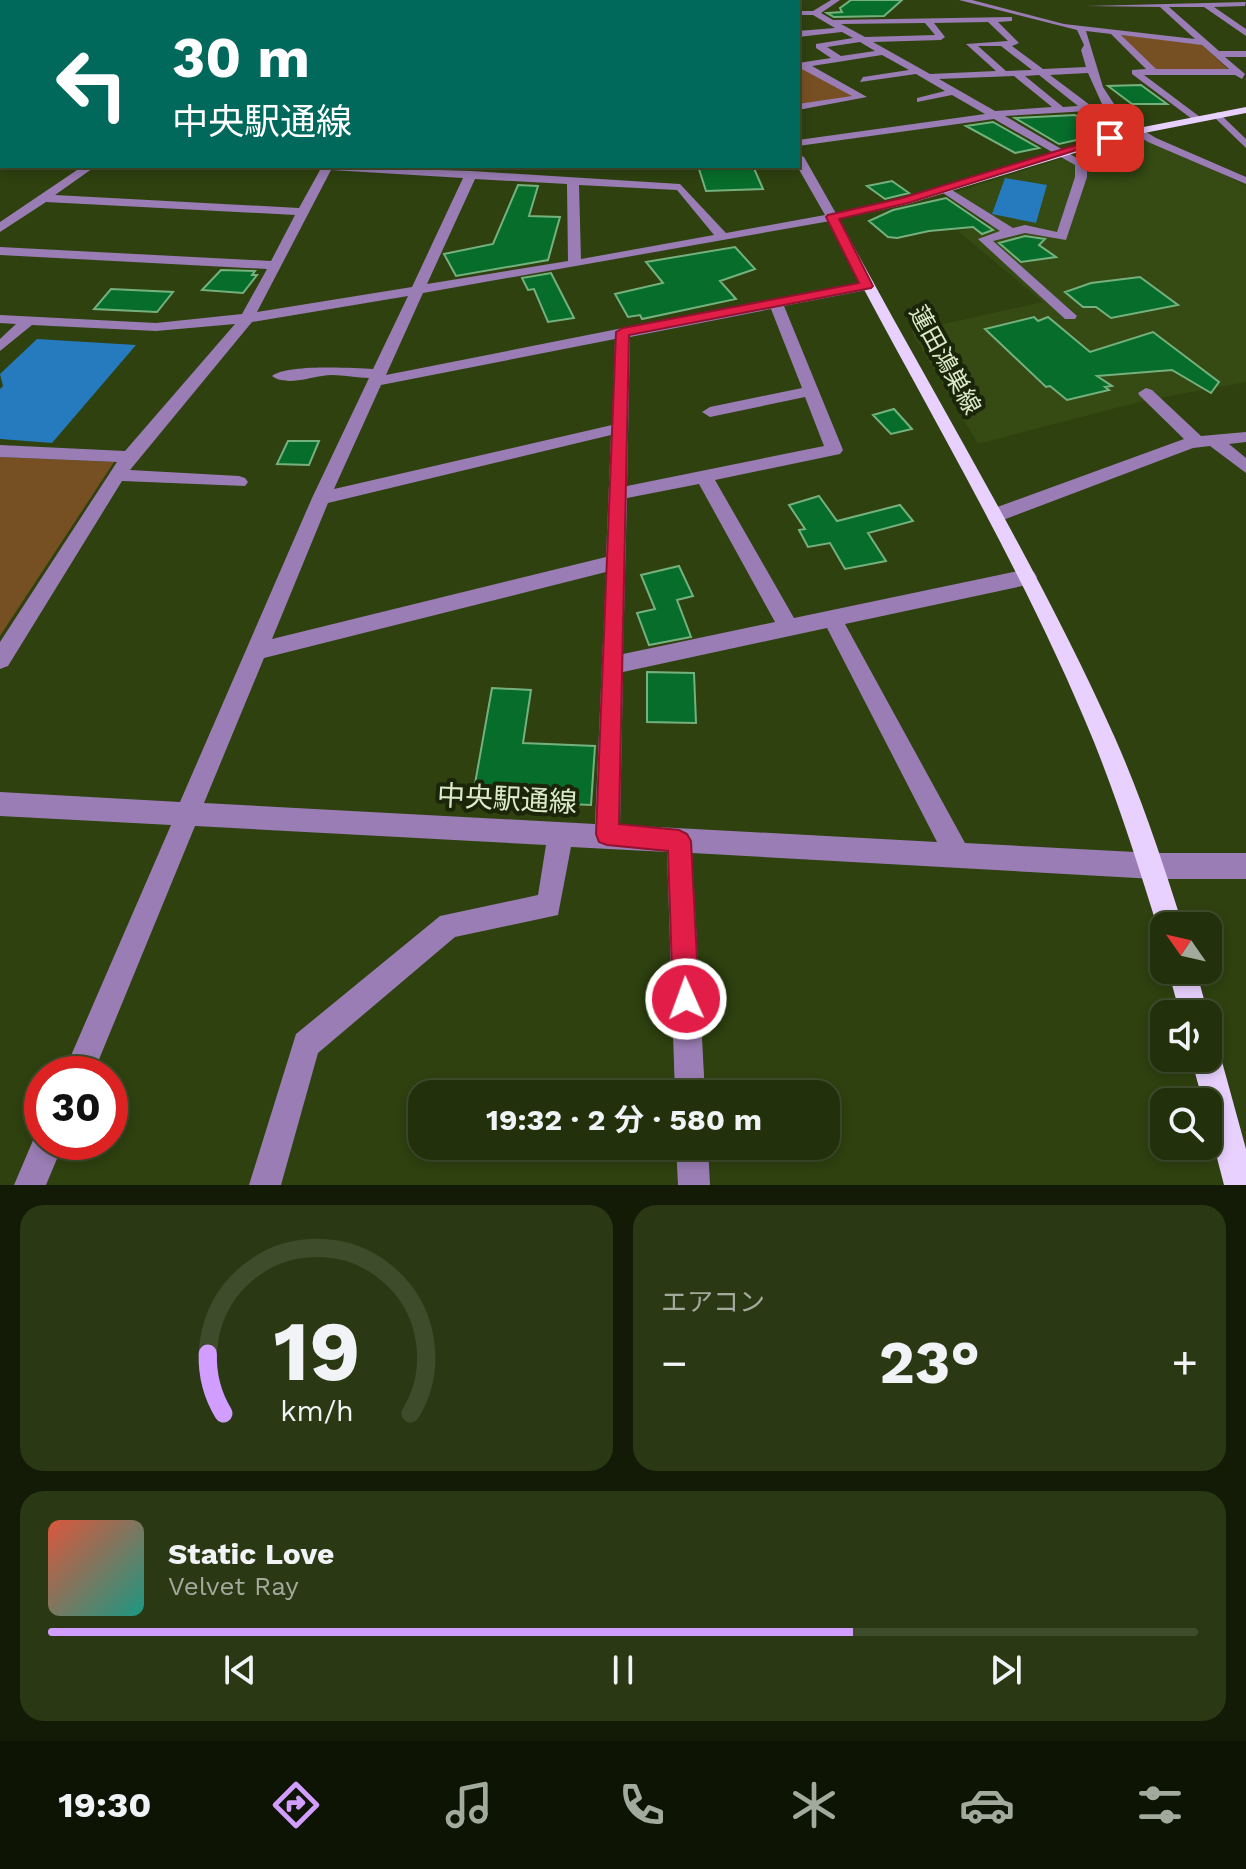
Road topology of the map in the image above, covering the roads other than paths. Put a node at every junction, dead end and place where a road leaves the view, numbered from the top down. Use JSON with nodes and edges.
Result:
{"nodes":[{"id":1,"x":836,"y":0,"type":"edge"},
{"id":2,"x":1081,"y":0,"type":"edge"},
{"id":3,"x":969,"y":1,"type":"edge"},
{"id":4,"x":1243,"y":3,"type":"edge"},
{"id":5,"x":1206,"y":5,"type":"junction"},
{"id":6,"x":1091,"y":6,"type":"junction"},
{"id":7,"x":1164,"y":7,"type":"junction"},
{"id":8,"x":800,"y":13,"type":"edge"},
{"id":9,"x":815,"y":13,"type":"junction"},
{"id":10,"x":990,"y":19,"type":"junction"},
{"id":11,"x":1037,"y":19,"type":"junction"},
{"id":12,"x":927,"y":20,"type":"junction"},
{"id":13,"x":831,"y":22,"type":"junction"},
{"id":14,"x":844,"y":29,"type":"junction"},
{"id":15,"x":1081,"y":29,"type":"junction"},
{"id":16,"x":1114,"y":33,"type":"junction"},
{"id":17,"x":1246,"y":33,"type":"edge"},
{"id":18,"x":800,"y":34,"type":"edge"},
{"id":19,"x":863,"y":40,"type":"junction"},
{"id":20,"x":1003,"y":43,"type":"junction"},
{"id":21,"x":1205,"y":43,"type":"junction"},
{"id":22,"x":884,"y":52,"type":"junction"},
{"id":23,"x":1216,"y":54,"type":"junction"},
{"id":24,"x":1246,"y":54,"type":"edge"},
{"id":25,"x":840,"y":59,"type":"junction"},
{"id":26,"x":801,"y":65,"type":"edge"},
{"id":27,"x":960,"y":65,"type":"dead end"},
{"id":28,"x":917,"y":70,"type":"junction"},
{"id":29,"x":1092,"y":70,"type":"junction"},
{"id":30,"x":1041,"y":71,"type":"junction"},
{"id":31,"x":1154,"y":72,"type":"junction"},
{"id":32,"x":1003,"y":73,"type":"junction"},
{"id":33,"x":1016,"y":73,"type":"junction"},
{"id":34,"x":1242,"y":76,"type":"edge"},
{"id":35,"x":931,"y":77,"type":"junction"},
{"id":36,"x":863,"y":80,"type":"dead end"},
{"id":37,"x":956,"y":91,"type":"junction"},
{"id":38,"x":920,"y":100,"type":"dead end"},
{"id":39,"x":800,"y":107,"type":"edge"},
{"id":40,"x":1086,"y":107,"type":"junction"},
{"id":41,"x":1108,"y":107,"type":"junction"},
{"id":42,"x":1059,"y":108,"type":"junction"},
{"id":43,"x":1246,"y":110,"type":"edge"},
{"id":44,"x":996,"y":115,"type":"junction"},
{"id":45,"x":1218,"y":115,"type":"junction"},
{"id":46,"x":1196,"y":119,"type":"junction"},
{"id":47,"x":1132,"y":132,"type":"junction"},
{"id":48,"x":800,"y":143,"type":"edge"},
{"id":49,"x":1246,"y":145,"type":"edge"},
{"id":50,"x":1062,"y":152,"type":"junction"},
{"id":51,"x":800,"y":161,"type":"edge"},
{"id":52,"x":87,"y":168,"type":"edge"},
{"id":53,"x":326,"y":168,"type":"edge"},
{"id":54,"x":402,"y":168,"type":"edge"},
{"id":55,"x":471,"y":174,"type":"junction"},
{"id":56,"x":1245,"y":179,"type":"edge"},
{"id":57,"x":573,"y":181,"type":"junction"},
{"id":58,"x":943,"y":189,"type":"junction"},
{"id":59,"x":42,"y":198,"type":"junction"},
{"id":60,"x":303,"y":212,"type":"junction"},
{"id":61,"x":832,"y":217,"type":"junction"},
{"id":62,"x":0,"y":228,"type":"edge"},
{"id":63,"x":1010,"y":232,"type":"junction"},
{"id":64,"x":723,"y":237,"type":"junction"},
{"id":65,"x":0,"y":251,"type":"edge"},
{"id":66,"x":575,"y":264,"type":"junction"},
{"id":67,"x":274,"y":265,"type":"junction"},
{"id":68,"x":867,"y":286,"type":"junction"},
{"id":69,"x":418,"y":290,"type":"junction"},
{"id":70,"x":776,"y":303,"type":"junction"},
{"id":71,"x":1070,"y":316,"type":"dead end"},
{"id":72,"x":247,"y":318,"type":"junction"},
{"id":73,"x":0,"y":319,"type":"edge"},
{"id":74,"x":28,"y":321,"type":"junction"},
{"id":75,"x":623,"y":332,"type":"junction"},
{"id":76,"x":0,"y":347,"type":"edge"},
{"id":77,"x":280,"y":376,"type":"dead end"},
{"id":78,"x":375,"y":378,"type":"junction"},
{"id":79,"x":811,"y":391,"type":"junction"},
{"id":80,"x":1146,"y":393,"type":"dead end"},
{"id":81,"x":710,"y":412,"type":"dead end"},
{"id":82,"x":620,"y":428,"type":"junction"},
{"id":83,"x":1246,"y":437,"type":"edge"},
{"id":84,"x":1205,"y":441,"type":"junction"},
{"id":85,"x":0,"y":451,"type":"edge"},
{"id":86,"x":129,"y":457,"type":"junction"},
{"id":87,"x":1246,"y":467,"type":"edge"},
{"id":88,"x":116,"y":475,"type":"junction"},
{"id":89,"x":704,"y":477,"type":"junction"},
{"id":90,"x":239,"y":482,"type":"dead end"},
{"id":91,"x":618,"y":494,"type":"junction"},
{"id":92,"x":321,"y":498,"type":"junction"},
{"id":93,"x":996,"y":515,"type":"junction"},
{"id":94,"x":616,"y":562,"type":"junction"},
{"id":95,"x":1027,"y":577,"type":"junction"},
{"id":96,"x":833,"y":620,"type":"junction"},
{"id":97,"x":789,"y":629,"type":"junction"},
{"id":98,"x":255,"y":652,"type":"junction"},
{"id":99,"x":0,"y":660,"type":"edge"},
{"id":100,"x":613,"y":665,"type":"junction"},
{"id":101,"x":0,"y":804,"type":"edge"},
{"id":102,"x":190,"y":813,"type":"junction"},
{"id":103,"x":561,"y":832,"type":"junction"},
{"id":104,"x":607,"y":834,"type":"junction"},
{"id":105,"x":679,"y":841,"type":"junction"},
{"id":106,"x":958,"y":856,"type":"junction"},
{"id":107,"x":1154,"y":866,"type":"junction"},
{"id":108,"x":1246,"y":866,"type":"edge"},
{"id":109,"x":1166,"y":912,"type":"edge"},
{"id":110,"x":86,"y":1056,"type":"edge"},
{"id":111,"x":1210,"y":1072,"type":"edge"},
{"id":112,"x":689,"y":1080,"type":"edge"},
{"id":113,"x":40,"y":1160,"type":"edge"},
{"id":114,"x":693,"y":1160,"type":"edge"},
{"id":115,"x":30,"y":1185,"type":"edge"},
{"id":116,"x":265,"y":1185,"type":"edge"},
{"id":117,"x":694,"y":1185,"type":"edge"},
{"id":118,"x":1240,"y":1185,"type":"edge"}],
"edges":[{"from":1,"to":9,"type":"street"},
{"from":2,"to":6,"type":"street"},
{"from":3,"to":11,"type":"street"},
{"from":4,"to":5,"type":"street"},
{"from":5,"to":7,"type":"street"},
{"from":5,"to":17,"type":"street"},
{"from":6,"to":7,"type":"street"},
{"from":6,"to":15,"type":"street"},
{"from":7,"to":21,"type":"street"},
{"from":8,"to":9,"type":"street"},
{"from":9,"to":13,"type":"street"},
{"from":10,"to":11,"type":"street"},
{"from":10,"to":12,"type":"street"},
{"from":10,"to":20,"type":"street"},
{"from":11,"to":15,"type":"street"},
{"from":12,"to":13,"type":"street"},
{"from":12,"to":19,"type":"street"},
{"from":13,"to":14,"type":"street"},
{"from":14,"to":18,"type":"street"},
{"from":14,"to":19,"type":"street"},
{"from":15,"to":16,"type":"street"},
{"from":15,"to":29,"type":"street"},
{"from":16,"to":21,"type":"street"},
{"from":16,"to":31,"type":"street"},
{"from":19,"to":22,"type":"street"},
{"from":19,"to":25,"type":"street"},
{"from":20,"to":30,"type":"street"},
{"from":20,"to":32,"type":"street"},
{"from":21,"to":23,"type":"street"},
{"from":22,"to":25,"type":"street"},
{"from":22,"to":28,"type":"street"},
{"from":23,"to":24,"type":"street"},
{"from":23,"to":34,"type":"street"},
{"from":25,"to":26,"type":"street"},
{"from":26,"to":39,"type":"street"},
{"from":27,"to":28,"type":"street"},
{"from":28,"to":35,"type":"street"},
{"from":28,"to":36,"type":"street"},
{"from":29,"to":30,"type":"street"},
{"from":29,"to":41,"type":"street"},
{"from":30,"to":33,"type":"street"},
{"from":30,"to":40,"type":"street"},
{"from":31,"to":34,"type":"street"},
{"from":31,"to":46,"type":"street"},
{"from":32,"to":33,"type":"street"},
{"from":32,"to":35,"type":"street"},
{"from":33,"to":42,"type":"street"},
{"from":35,"to":37,"type":"street"},
{"from":37,"to":38,"type":"street"},
{"from":37,"to":44,"type":"street"},
{"from":40,"to":41,"type":"street"},
{"from":40,"to":42,"type":"street"},
{"from":41,"to":47,"type":"street"},
{"from":42,"to":44,"type":"street"},
{"from":43,"to":45,"type":"main road"},
{"from":44,"to":48,"type":"street"},
{"from":44,"to":50,"type":"street"},
{"from":45,"to":46,"type":"main road"},
{"from":45,"to":49,"type":"street"},
{"from":46,"to":47,"type":"main road"},
{"from":47,"to":50,"type":"main road"},
{"from":47,"to":56,"type":"street"},
{"from":50,"to":58,"type":"main road"},
{"from":50,"to":63,"type":"street"},
{"from":51,"to":61,"type":"street"},
{"from":52,"to":59,"type":"street"},
{"from":53,"to":60,"type":"street"},
{"from":54,"to":55,"type":"street"},
{"from":55,"to":57,"type":"street"},
{"from":55,"to":69,"type":"street"},
{"from":57,"to":64,"type":"street"},
{"from":57,"to":66,"type":"street"},
{"from":58,"to":61,"type":"main road"},
{"from":58,"to":63,"type":"street"},
{"from":59,"to":60,"type":"street"},
{"from":59,"to":62,"type":"street"},
{"from":60,"to":67,"type":"street"},
{"from":61,"to":64,"type":"street"},
{"from":61,"to":68,"type":"main road","name":"蓮田鴻巣線"},
{"from":63,"to":71,"type":"street"},
{"from":64,"to":66,"type":"street"},
{"from":65,"to":67,"type":"street"},
{"from":66,"to":69,"type":"street"},
{"from":67,"to":72,"type":"street"},
{"from":68,"to":70,"type":"street"},
{"from":68,"to":93,"type":"main road","name":"蓮田鴻巣線"},
{"from":69,"to":72,"type":"street"},
{"from":69,"to":78,"type":"street"},
{"from":70,"to":75,"type":"street"},
{"from":70,"to":79,"type":"street"},
{"from":72,"to":74,"type":"street"},
{"from":72,"to":86,"type":"street"},
{"from":73,"to":74,"type":"street"},
{"from":74,"to":76,"type":"street"},
{"from":75,"to":78,"type":"street"},
{"from":75,"to":82,"type":"street"},
{"from":77,"to":78,"type":"street"},
{"from":78,"to":92,"type":"street"},
{"from":79,"to":81,"type":"street"},
{"from":79,"to":89,"type":"street"},
{"from":80,"to":84,"type":"street"},
{"from":82,"to":91,"type":"street"},
{"from":82,"to":92,"type":"street"},
{"from":83,"to":84,"type":"street"},
{"from":84,"to":87,"type":"street"},
{"from":84,"to":93,"type":"street"},
{"from":85,"to":86,"type":"street"},
{"from":86,"to":88,"type":"street"},
{"from":88,"to":90,"type":"street"},
{"from":88,"to":99,"type":"street"},
{"from":89,"to":91,"type":"street"},
{"from":89,"to":97,"type":"street"},
{"from":91,"to":94,"type":"street"},
{"from":92,"to":98,"type":"street"},
{"from":93,"to":95,"type":"main road","name":"蓮田鴻巣線"},
{"from":94,"to":98,"type":"street"},
{"from":94,"to":100,"type":"street"},
{"from":95,"to":96,"type":"street"},
{"from":95,"to":107,"type":"main road","name":"蓮田鴻巣線"},
{"from":96,"to":97,"type":"street"},
{"from":96,"to":106,"type":"street"},
{"from":97,"to":100,"type":"street"},
{"from":98,"to":102,"type":"street"},
{"from":100,"to":104,"type":"street"},
{"from":101,"to":102,"type":"street","name":"中央駅通線"},
{"from":102,"to":103,"type":"street","name":"中央駅通線"},
{"from":102,"to":110,"type":"street"},
{"from":103,"to":104,"type":"street","name":"中央駅通線"},
{"from":103,"to":116,"type":"street"},
{"from":104,"to":105,"type":"street","name":"中央駅通線"},
{"from":105,"to":106,"type":"street","name":"中央駅通線"},
{"from":105,"to":112,"type":"street"},
{"from":106,"to":107,"type":"street","name":"中央駅通線"},
{"from":107,"to":108,"type":"street","name":"中央駅通線"},
{"from":107,"to":109,"type":"main road","name":"蓮田鴻巣線"},
{"from":111,"to":118,"type":"main road"},
{"from":113,"to":115,"type":"street"},
{"from":114,"to":117,"type":"street"}]}
